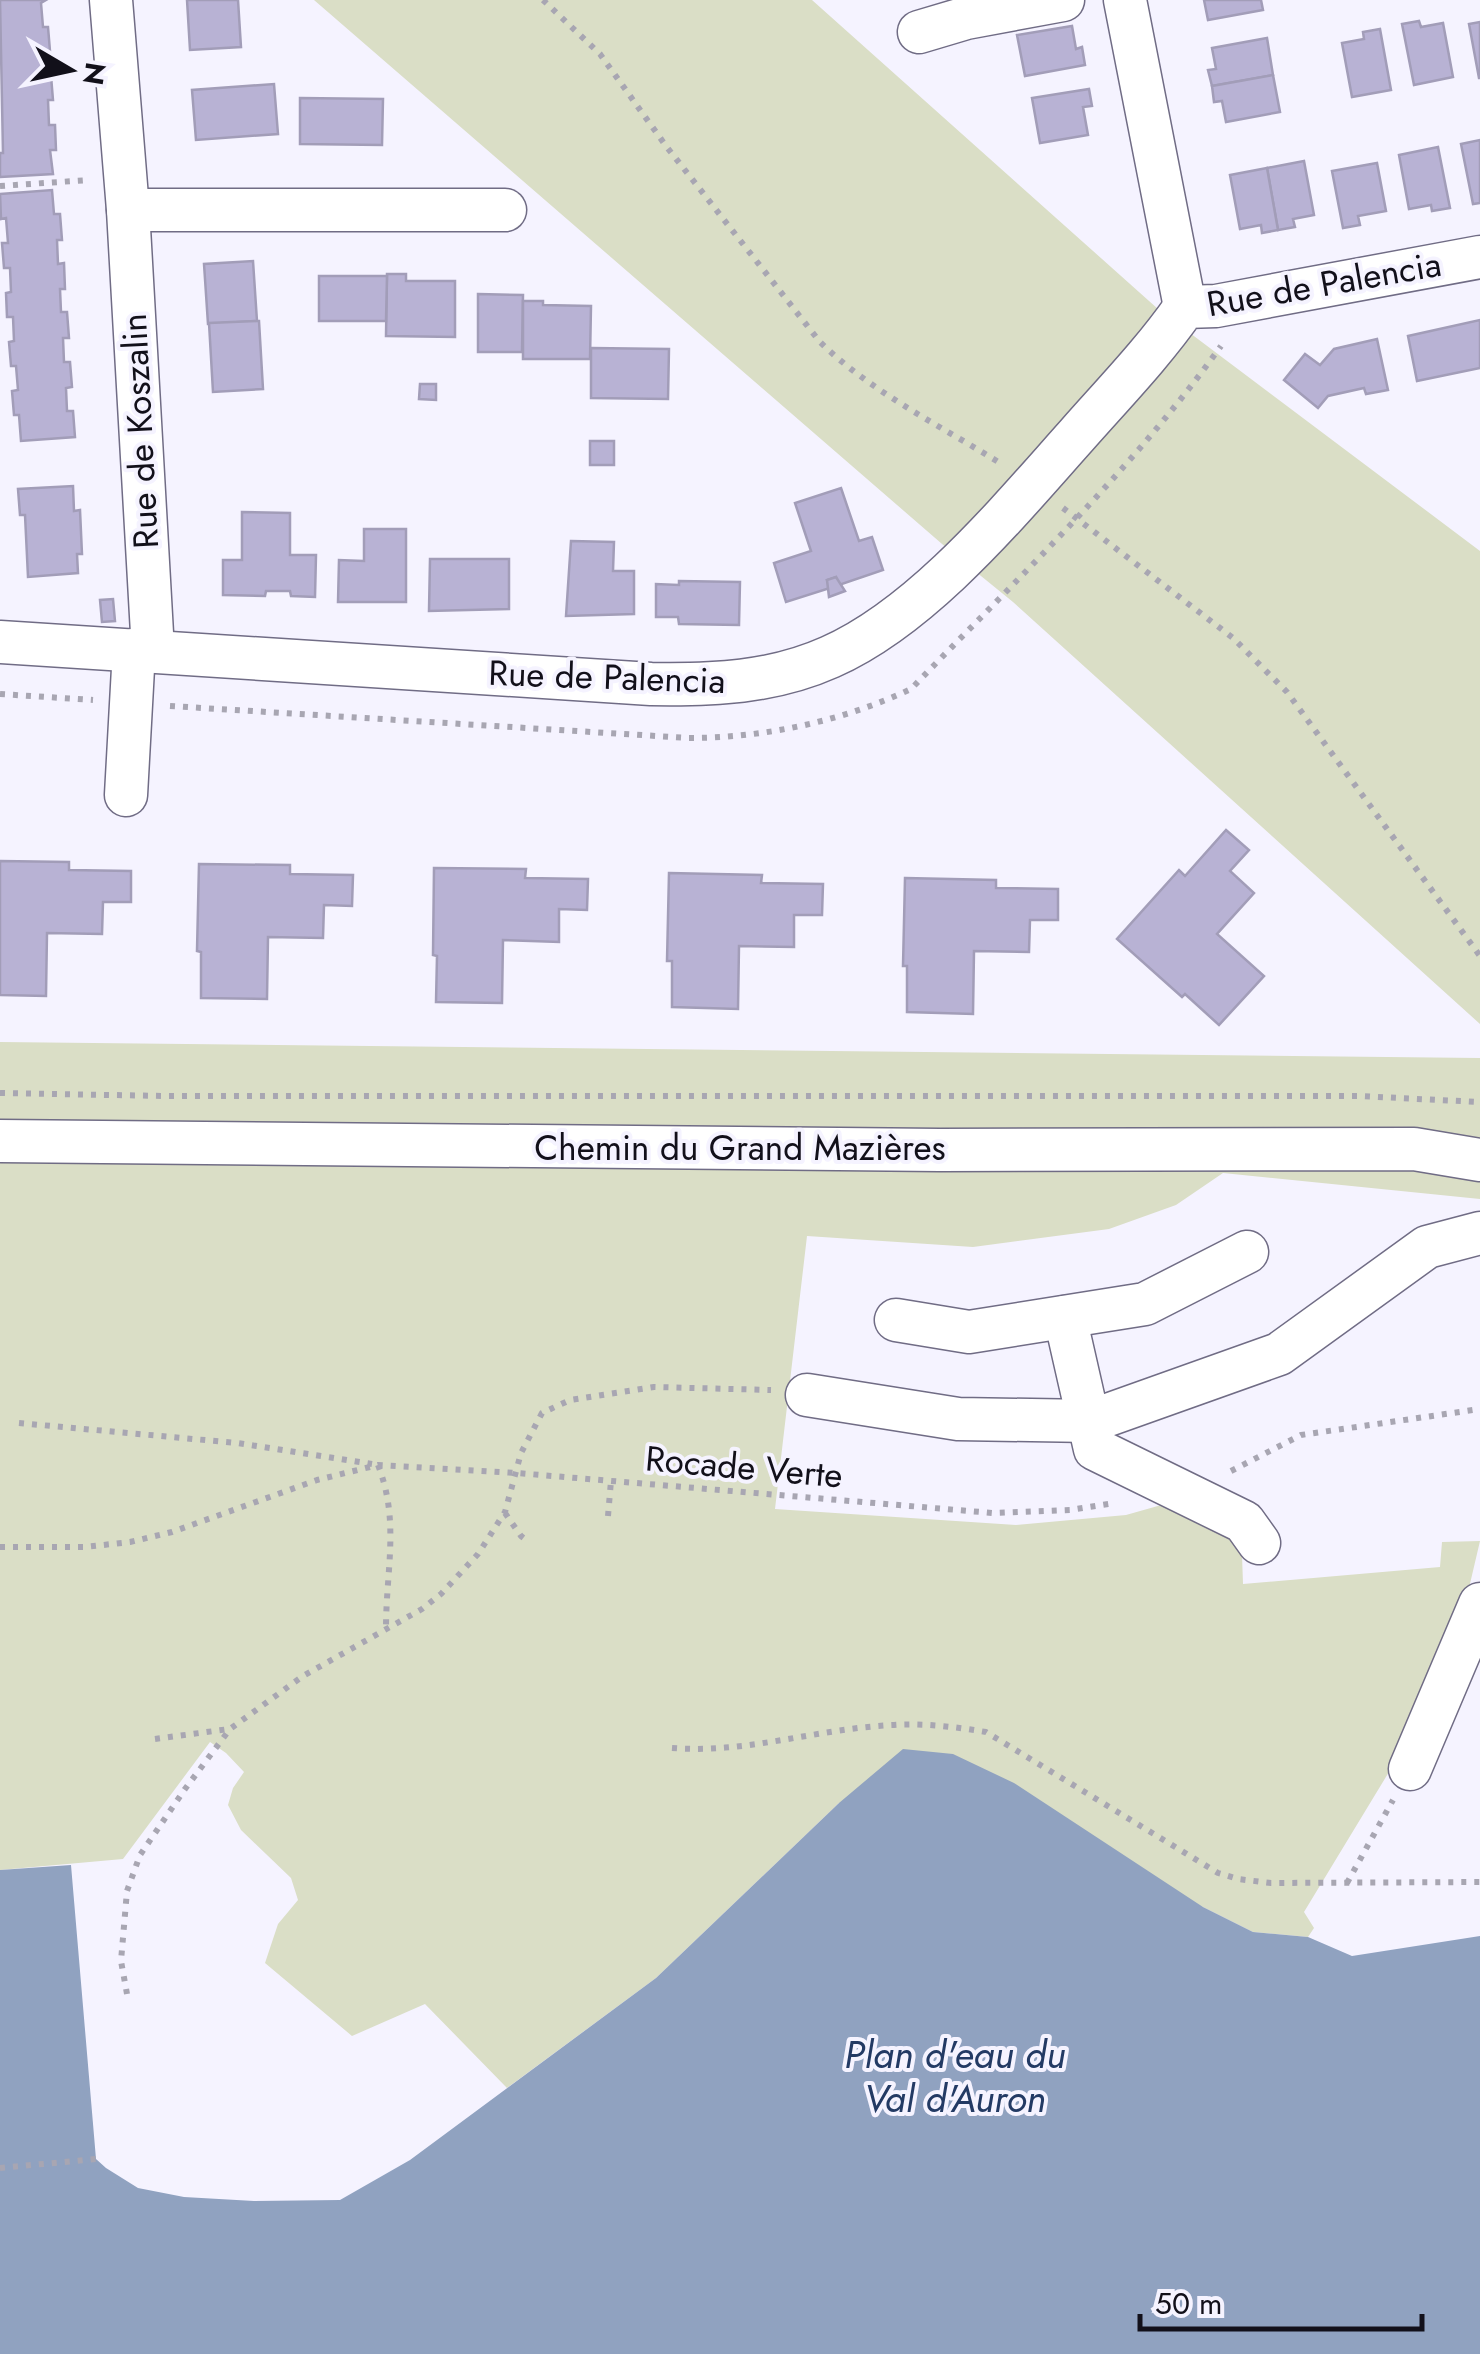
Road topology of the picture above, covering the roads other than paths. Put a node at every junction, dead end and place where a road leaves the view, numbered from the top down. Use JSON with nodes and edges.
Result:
{"nodes":[{"id":1,"x":112,"y":0,"type":"edge"},
{"id":2,"x":1063,"y":0,"type":"edge"},
{"id":3,"x":1125,"y":0,"type":"edge"},
{"id":4,"x":919,"y":32,"type":"dead end"},
{"id":5,"x":126,"y":194,"type":"junction"},
{"id":6,"x":505,"y":210,"type":"dead end"},
{"id":7,"x":1480,"y":257,"type":"edge"},
{"id":8,"x":1201,"y":306,"type":"junction"},
{"id":9,"x":0,"y":642,"type":"edge"},
{"id":10,"x":143,"y":650,"type":"junction"},
{"id":11,"x":126,"y":795,"type":"dead end"},
{"id":12,"x":0,"y":1141,"type":"edge"},
{"id":13,"x":1480,"y":1160,"type":"edge"},
{"id":14,"x":1480,"y":1233,"type":"edge"},
{"id":15,"x":1246,"y":1252,"type":"dead end"},
{"id":16,"x":1064,"y":1317,"type":"junction"},
{"id":17,"x":896,"y":1320,"type":"dead end"},
{"id":18,"x":807,"y":1394,"type":"road end"},
{"id":19,"x":1091,"y":1421,"type":"junction"},
{"id":20,"x":1259,"y":1543,"type":"dead end"},
{"id":21,"x":1480,"y":1604,"type":"edge"},
{"id":22,"x":1410,"y":1768,"type":"road end"}],
"edges":[{"from":1,"to":5,"type":"street","name":"Rue de Koszalin"},
{"from":2,"to":4,"type":"street"},
{"from":3,"to":8,"type":"street"},
{"from":5,"to":6,"type":"street"},
{"from":5,"to":10,"type":"street","name":"Rue de Koszalin"},
{"from":7,"to":8,"type":"street","name":"Rue de Palencia"},
{"from":8,"to":10,"type":"street","name":"Rue de Palencia"},
{"from":9,"to":10,"type":"street","name":"Rue de Palencia"},
{"from":10,"to":11,"type":"street","name":"Rue de Koszalin"},
{"from":12,"to":13,"type":"street","name":"Chemin du Grand Mazières"},
{"from":14,"to":19,"type":"street"},
{"from":15,"to":16,"type":"street"},
{"from":16,"to":17,"type":"street"},
{"from":16,"to":19,"type":"street"},
{"from":18,"to":19,"type":"street"},
{"from":19,"to":20,"type":"street"},
{"from":21,"to":22,"type":"street"}]}
